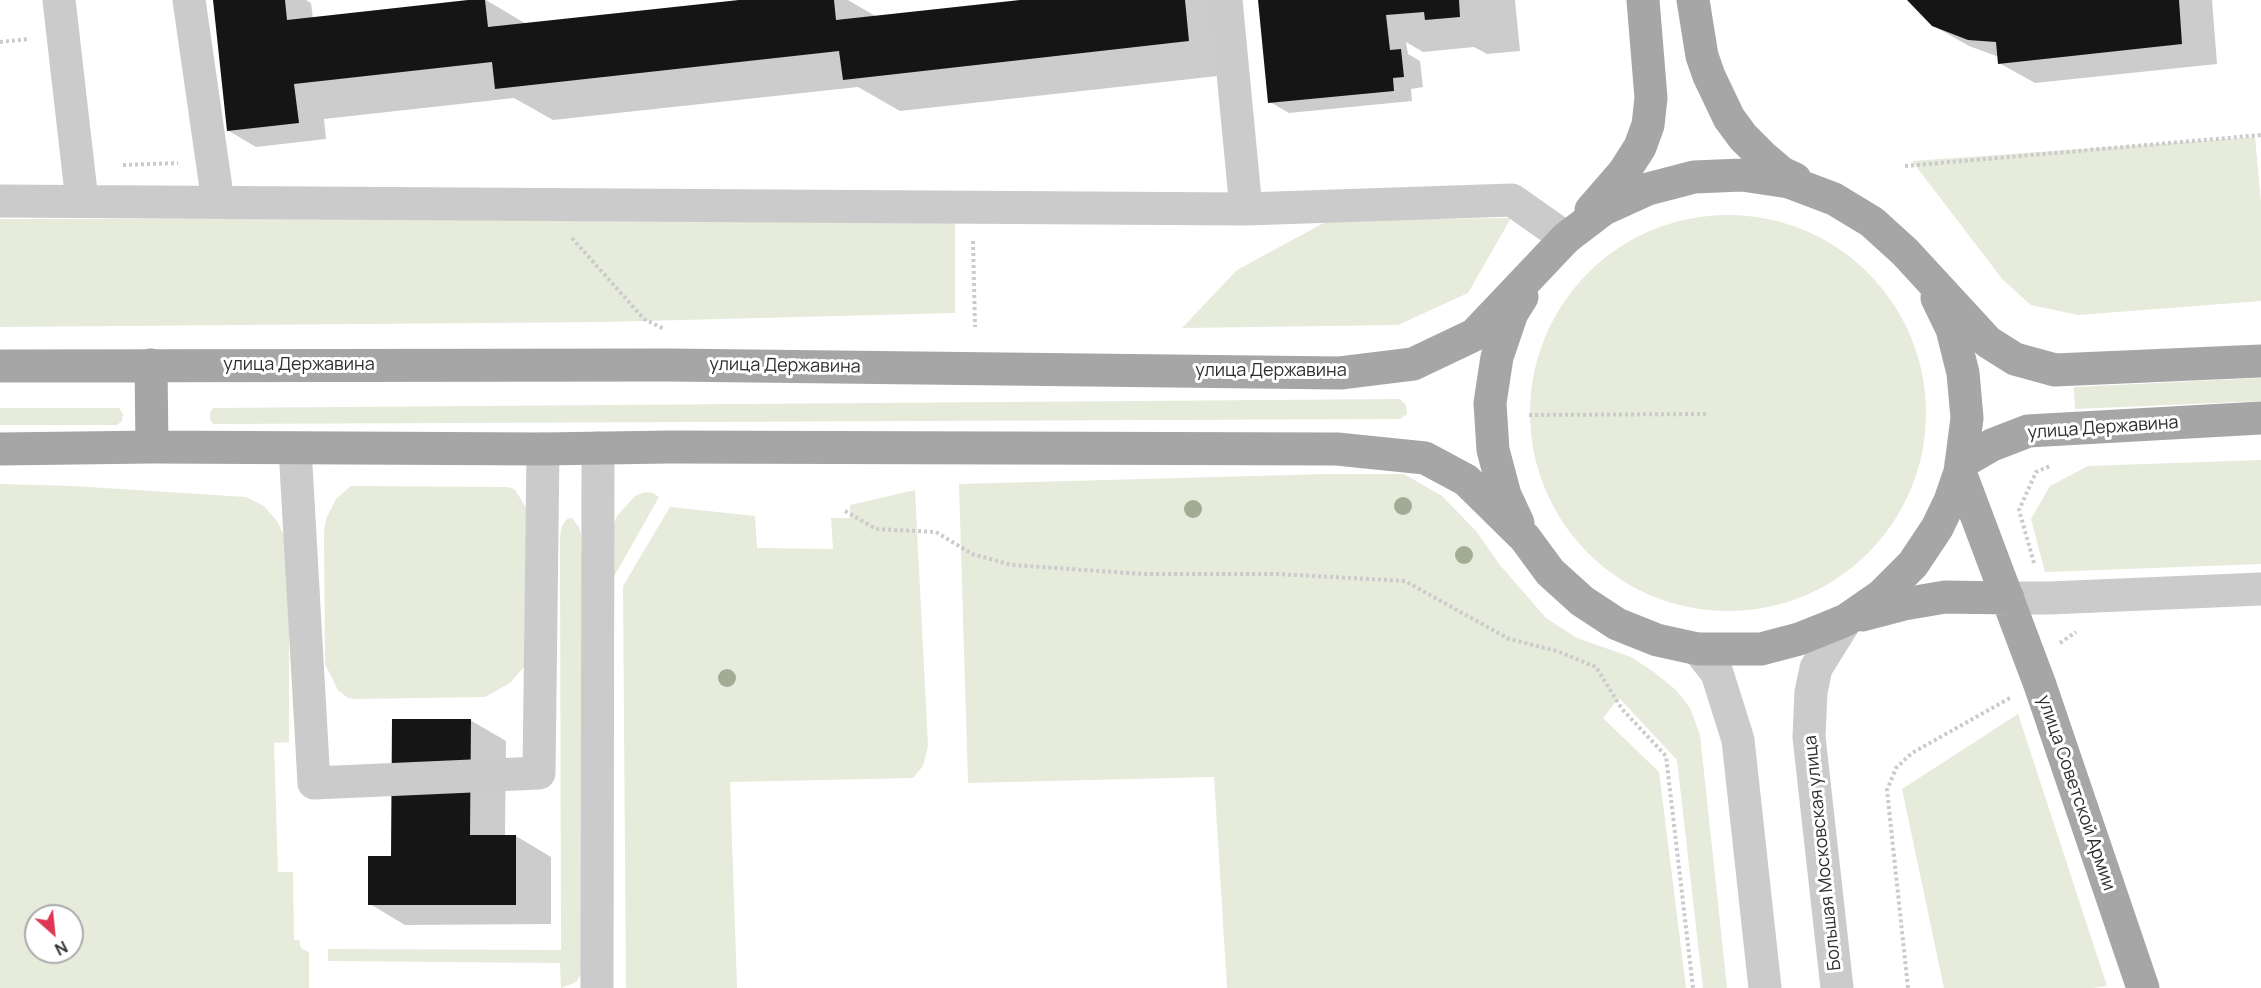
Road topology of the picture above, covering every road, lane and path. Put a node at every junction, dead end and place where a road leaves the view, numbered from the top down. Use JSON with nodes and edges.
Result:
{"nodes":[{"id":1,"x":59,"y":0,"type":"edge"},
{"id":2,"x":189,"y":0,"type":"edge"},
{"id":3,"x":1226,"y":0,"type":"edge"},
{"id":4,"x":1643,"y":0,"type":"edge"},
{"id":5,"x":1693,"y":0,"type":"edge"},
{"id":6,"x":40,"y":38,"type":"dead end"},
{"id":7,"x":0,"y":42,"type":"edge"},
{"id":8,"x":2261,"y":135,"type":"edge"},
{"id":9,"x":186,"y":163,"type":"dead end"},
{"id":10,"x":119,"y":165,"type":"dead end"},
{"id":11,"x":1905,"y":166,"type":"dead end"},
{"id":12,"x":1834,"y":199,"type":"junction"},
{"id":13,"x":0,"y":201,"type":"edge"},
{"id":14,"x":82,"y":201,"type":"junction"},
{"id":15,"x":218,"y":202,"type":"junction"},
{"id":16,"x":542,"y":204,"type":"junction"},
{"id":17,"x":973,"y":207,"type":"junction"},
{"id":18,"x":1246,"y":209,"type":"junction"},
{"id":19,"x":1566,"y":238,"type":"junction"},
{"id":20,"x":1905,"y":252,"type":"junction"},
{"id":21,"x":1536,"y":272,"type":"junction"},
{"id":22,"x":975,"y":327,"type":"dead end"},
{"id":23,"x":670,"y":333,"type":"dead end"},
{"id":24,"x":2261,"y":361,"type":"edge"},
{"id":25,"x":151,"y":365,"type":"junction"},
{"id":26,"x":0,"y":366,"type":"edge"},
{"id":27,"x":1706,"y":414,"type":"dead end"},
{"id":28,"x":1529,"y":415,"type":"dead end"},
{"id":29,"x":2261,"y":418,"type":"edge"},
{"id":30,"x":152,"y":447,"type":"junction"},
{"id":31,"x":295,"y":448,"type":"junction"},
{"id":32,"x":598,"y":448,"type":"junction"},
{"id":33,"x":0,"y":449,"type":"edge"},
{"id":34,"x":543,"y":449,"type":"junction"},
{"id":35,"x":2055,"y":463,"type":"dead end"},
{"id":36,"x":1961,"y":467,"type":"junction"},
{"id":37,"x":845,"y":510,"type":"dead end"},
{"id":38,"x":1525,"y":538,"type":"junction"},
{"id":39,"x":2261,"y":589,"type":"edge"},
{"id":40,"x":2008,"y":598,"type":"junction"},
{"id":41,"x":2044,"y":598,"type":"junction"},
{"id":42,"x":1846,"y":620,"type":"junction"},
{"id":43,"x":2077,"y":631,"type":"dead end"},
{"id":44,"x":1698,"y":649,"type":"junction"},
{"id":45,"x":2040,"y":685,"type":"junction"},
{"id":46,"x":597,"y":988,"type":"edge"},
{"id":47,"x":1693,"y":988,"type":"edge"},
{"id":48,"x":1765,"y":988,"type":"edge"},
{"id":49,"x":1837,"y":988,"type":"edge"},
{"id":50,"x":1908,"y":988,"type":"edge"},
{"id":51,"x":2143,"y":988,"type":"edge"}],
"edges":[{"from":1,"to":14,"type":"street"},
{"from":2,"to":15,"type":"street"},
{"from":3,"to":18,"type":"street"},
{"from":4,"to":19,"type":"main road"},
{"from":5,"to":12,"type":"main road"},
{"from":6,"to":7,"type":"path"},
{"from":8,"to":11,"type":"path"},
{"from":9,"to":10,"type":"path"},
{"from":12,"to":19,"type":"main road","name":"улица Державина"},
{"from":12,"to":20,"type":"main road","name":"улица Державина"},
{"from":13,"to":14,"type":"street"},
{"from":14,"to":15,"type":"street"},
{"from":15,"to":16,"type":"street"},
{"from":16,"to":17,"type":"street"},
{"from":16,"to":23,"type":"path"},
{"from":17,"to":18,"type":"street"},
{"from":17,"to":22,"type":"path"},
{"from":18,"to":19,"type":"street"},
{"from":19,"to":21,"type":"main road","name":"улица Державина"},
{"from":20,"to":24,"type":"main road","name":"улица Державина"},
{"from":20,"to":36,"type":"main road","name":"улица Державина"},
{"from":21,"to":25,"type":"main road","name":"улица Державина"},
{"from":21,"to":38,"type":"main road","name":"улица Державина"},
{"from":25,"to":26,"type":"main road","name":"улица Державина"},
{"from":25,"to":30,"type":"main road"},
{"from":27,"to":28,"type":"path"},
{"from":29,"to":36,"type":"main road","name":"улица Державина"},
{"from":30,"to":31,"type":"main road","name":"улица Державина"},
{"from":30,"to":33,"type":"main road","name":"улица Державина"},
{"from":31,"to":34,"type":"main road","name":"улица Державина"},
{"from":31,"to":34,"type":"street"},
{"from":32,"to":34,"type":"main road","name":"улица Державина"},
{"from":32,"to":38,"type":"main road","name":"улица Державина"},
{"from":32,"to":46,"type":"street"},
{"from":35,"to":41,"type":"path"},
{"from":36,"to":40,"type":"main road","name":"улица Советской Армии"},
{"from":36,"to":42,"type":"main road","name":"улица Державина"},
{"from":37,"to":47,"type":"path"},
{"from":38,"to":44,"type":"main road","name":"улица Державина"},
{"from":39,"to":41,"type":"street"},
{"from":40,"to":41,"type":"street"},
{"from":40,"to":42,"type":"main road"},
{"from":40,"to":45,"type":"main road","name":"улица Советской Армии"},
{"from":41,"to":43,"type":"path"},
{"from":42,"to":44,"type":"main road","name":"улица Державина"},
{"from":42,"to":49,"type":"street","name":"Большая Московская улица"},
{"from":44,"to":48,"type":"street"},
{"from":45,"to":50,"type":"path"},
{"from":45,"to":51,"type":"main road","name":"улица Советской Армии"}]}
